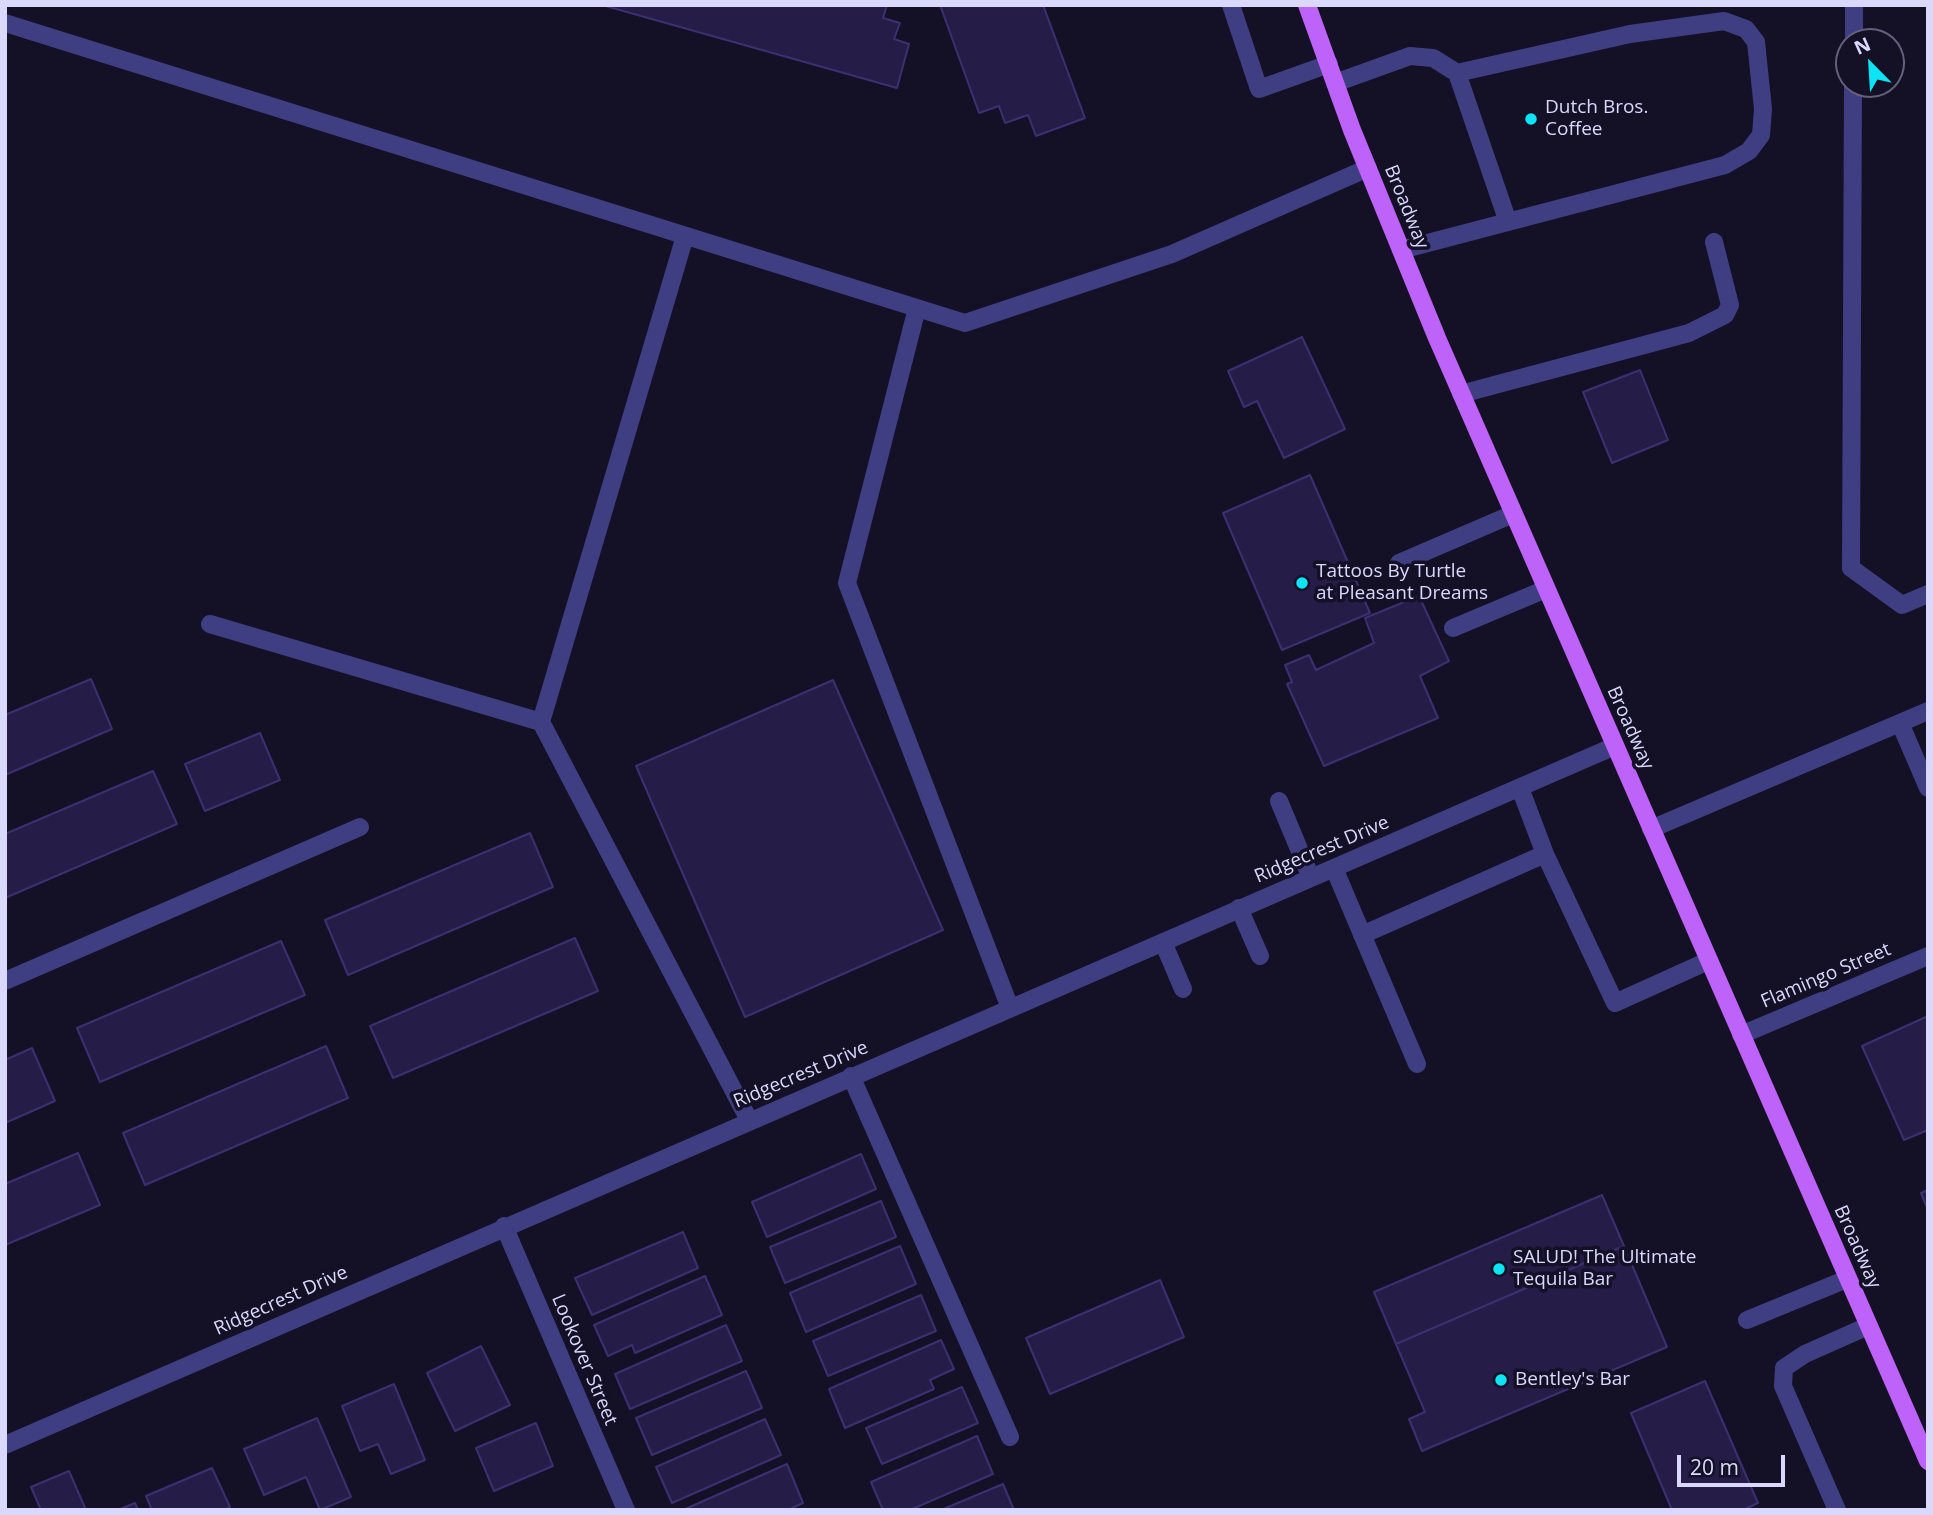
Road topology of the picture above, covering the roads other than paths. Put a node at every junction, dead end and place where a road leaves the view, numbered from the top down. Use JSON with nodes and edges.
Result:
{"nodes":[{"id":1,"x":1231,"y":5,"type":"edge"},
{"id":2,"x":1307,"y":5,"type":"edge"},
{"id":3,"x":1854,"y":5,"type":"edge"},
{"id":4,"x":5,"y":23,"type":"edge"},
{"id":5,"x":1854,"y":28,"type":"edge"},
{"id":6,"x":1329,"y":64,"type":"junction"},
{"id":7,"x":1457,"y":73,"type":"junction"},
{"id":8,"x":1335,"y":83,"type":"junction"},
{"id":9,"x":1853,"y":98,"type":"edge"},
{"id":10,"x":1368,"y":168,"type":"junction"},
{"id":11,"x":1508,"y":222,"type":"junction"},
{"id":12,"x":685,"y":236,"type":"junction"},
{"id":13,"x":1714,"y":242,"type":"dead end"},
{"id":14,"x":1401,"y":250,"type":"junction"},
{"id":15,"x":917,"y":308,"type":"junction"},
{"id":16,"x":1461,"y":394,"type":"junction"},
{"id":17,"x":1513,"y":514,"type":"junction"},
{"id":18,"x":1399,"y":563,"type":"dead end"},
{"id":19,"x":1546,"y":589,"type":"junction"},
{"id":20,"x":1928,"y":594,"type":"edge"},
{"id":21,"x":210,"y":625,"type":"dead end"},
{"id":22,"x":1453,"y":628,"type":"dead end"},
{"id":23,"x":1928,"y":711,"type":"edge"},
{"id":24,"x":541,"y":722,"type":"junction"},
{"id":25,"x":1900,"y":723,"type":"junction"},
{"id":26,"x":1615,"y":746,"type":"junction"},
{"id":27,"x":1520,"y":788,"type":"junction"},
{"id":28,"x":1928,"y":788,"type":"edge"},
{"id":29,"x":1279,"y":801,"type":"dead end"},
{"id":30,"x":360,"y":827,"type":"dead end"},
{"id":31,"x":1651,"y":829,"type":"junction"},
{"id":32,"x":1545,"y":854,"type":"junction"},
{"id":33,"x":1334,"y":868,"type":"junction"},
{"id":34,"x":1311,"y":878,"type":"junction"},
{"id":35,"x":1239,"y":908,"type":"junction"},
{"id":36,"x":1362,"y":935,"type":"junction"},
{"id":37,"x":1163,"y":942,"type":"junction"},
{"id":38,"x":1260,"y":956,"type":"dead end"},
{"id":39,"x":1928,"y":956,"type":"edge"},
{"id":40,"x":1708,"y":961,"type":"junction"},
{"id":41,"x":5,"y":981,"type":"edge"},
{"id":42,"x":1183,"y":989,"type":"dead end"},
{"id":43,"x":1010,"y":1008,"type":"junction"},
{"id":44,"x":1741,"y":1035,"type":"junction"},
{"id":45,"x":1417,"y":1064,"type":"dead end"},
{"id":46,"x":851,"y":1076,"type":"junction"},
{"id":47,"x":749,"y":1120,"type":"junction"},
{"id":48,"x":504,"y":1226,"type":"junction"},
{"id":49,"x":1847,"y":1279,"type":"junction"},
{"id":50,"x":1747,"y":1320,"type":"dead end"},
{"id":51,"x":1868,"y":1326,"type":"junction"},
{"id":52,"x":1010,"y":1437,"type":"dead end"},
{"id":53,"x":5,"y":1445,"type":"edge"},
{"id":54,"x":1928,"y":1461,"type":"edge"},
{"id":55,"x":626,"y":1510,"type":"edge"},
{"id":56,"x":1837,"y":1510,"type":"edge"}],
"edges":[{"from":1,"to":6,"type":"street"},
{"from":2,"to":6,"type":"main road","name":"Broadway"},
{"from":3,"to":5,"type":"street"},
{"from":4,"to":12,"type":"street"},
{"from":6,"to":8,"type":"main road","name":"Broadway"},
{"from":7,"to":8,"type":"street"},
{"from":7,"to":11,"type":"street"},
{"from":7,"to":11,"type":"street"},
{"from":8,"to":10,"type":"main road","name":"Broadway"},
{"from":9,"to":20,"type":"street"},
{"from":10,"to":14,"type":"main road","name":"Broadway"},
{"from":10,"to":15,"type":"street"},
{"from":11,"to":14,"type":"street"},
{"from":12,"to":15,"type":"street"},
{"from":12,"to":24,"type":"street"},
{"from":13,"to":16,"type":"street"},
{"from":14,"to":16,"type":"main road","name":"Broadway"},
{"from":15,"to":43,"type":"street"},
{"from":16,"to":17,"type":"main road","name":"Broadway"},
{"from":17,"to":18,"type":"street"},
{"from":17,"to":19,"type":"main road","name":"Broadway"},
{"from":19,"to":22,"type":"street"},
{"from":19,"to":26,"type":"main road","name":"Broadway"},
{"from":21,"to":24,"type":"street"},
{"from":23,"to":25,"type":"street"},
{"from":24,"to":47,"type":"street"},
{"from":25,"to":28,"type":"street"},
{"from":25,"to":31,"type":"street"},
{"from":26,"to":27,"type":"street","name":"Ridgecrest Drive"},
{"from":26,"to":31,"type":"main road","name":"Broadway"},
{"from":27,"to":32,"type":"street"},
{"from":27,"to":33,"type":"street","name":"Ridgecrest Drive"},
{"from":29,"to":34,"type":"street"},
{"from":30,"to":41,"type":"street"},
{"from":31,"to":40,"type":"main road","name":"Broadway"},
{"from":32,"to":36,"type":"street"},
{"from":32,"to":40,"type":"street"},
{"from":33,"to":34,"type":"street","name":"Ridgecrest Drive"},
{"from":33,"to":36,"type":"street"},
{"from":34,"to":35,"type":"street","name":"Ridgecrest Drive"},
{"from":35,"to":37,"type":"street","name":"Ridgecrest Drive"},
{"from":35,"to":38,"type":"street"},
{"from":36,"to":45,"type":"street"},
{"from":37,"to":42,"type":"street"},
{"from":37,"to":43,"type":"street","name":"Ridgecrest Drive"},
{"from":39,"to":44,"type":"street","name":"Flamingo Street"},
{"from":40,"to":44,"type":"main road","name":"Broadway"},
{"from":43,"to":46,"type":"street","name":"Ridgecrest Drive"},
{"from":44,"to":49,"type":"main road","name":"Broadway"},
{"from":46,"to":47,"type":"street","name":"Ridgecrest Drive"},
{"from":46,"to":52,"type":"street"},
{"from":47,"to":48,"type":"street","name":"Ridgecrest Drive"},
{"from":48,"to":53,"type":"street","name":"Ridgecrest Drive"},
{"from":48,"to":55,"type":"street","name":"Lookover Street"},
{"from":49,"to":50,"type":"street"},
{"from":49,"to":51,"type":"main road","name":"Broadway"},
{"from":51,"to":54,"type":"main road","name":"Broadway"},
{"from":51,"to":56,"type":"street"}]}
